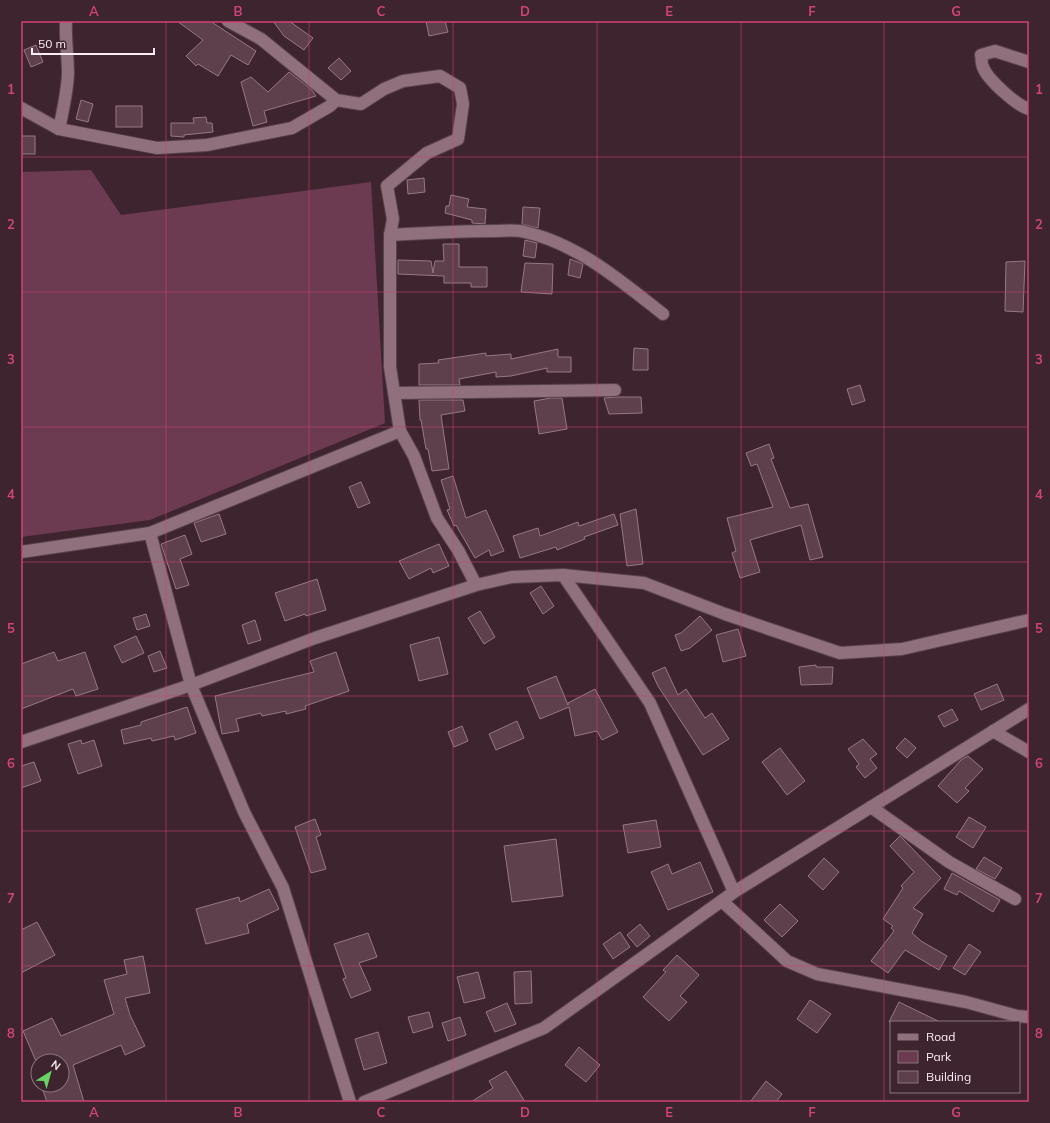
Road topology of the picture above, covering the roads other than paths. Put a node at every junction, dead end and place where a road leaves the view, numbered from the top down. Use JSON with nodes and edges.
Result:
{"nodes":[{"id":1,"x":66,"y":21,"type":"edge"},
{"id":2,"x":228,"y":21,"type":"edge"},
{"id":3,"x":1029,"y":62,"type":"edge"},
{"id":4,"x":336,"y":100,"type":"junction"},
{"id":5,"x":21,"y":108,"type":"edge"},
{"id":6,"x":1029,"y":109,"type":"edge"},
{"id":7,"x":59,"y":129,"type":"junction"},
{"id":8,"x":390,"y":235,"type":"junction"},
{"id":9,"x":663,"y":314,"type":"dead end"},
{"id":10,"x":614,"y":390,"type":"dead end"},
{"id":11,"x":395,"y":393,"type":"junction"},
{"id":12,"x":400,"y":431,"type":"junction"},
{"id":13,"x":150,"y":533,"type":"junction"},
{"id":14,"x":21,"y":552,"type":"edge"},
{"id":15,"x":562,"y":575,"type":"junction"},
{"id":16,"x":476,"y":585,"type":"junction"},
{"id":17,"x":1029,"y":620,"type":"edge"},
{"id":18,"x":191,"y":685,"type":"junction"},
{"id":19,"x":1029,"y":709,"type":"edge"},
{"id":20,"x":993,"y":730,"type":"junction"},
{"id":21,"x":21,"y":742,"type":"edge"},
{"id":22,"x":1029,"y":752,"type":"edge"},
{"id":23,"x":871,"y":807,"type":"junction"},
{"id":24,"x":734,"y":892,"type":"junction"},
{"id":25,"x":1015,"y":899,"type":"dead end"},
{"id":26,"x":722,"y":901,"type":"junction"},
{"id":27,"x":1029,"y":1018,"type":"edge"},
{"id":28,"x":350,"y":1102,"type":"edge"},
{"id":29,"x":364,"y":1102,"type":"edge"}],
"edges":[{"from":1,"to":7,"type":"street"},
{"from":2,"to":4,"type":"street"},
{"from":3,"to":6,"type":"street"},
{"from":4,"to":7,"type":"street"},
{"from":4,"to":8,"type":"street"},
{"from":5,"to":7,"type":"street"},
{"from":8,"to":9,"type":"street"},
{"from":8,"to":11,"type":"street"},
{"from":10,"to":11,"type":"street"},
{"from":11,"to":12,"type":"street"},
{"from":12,"to":13,"type":"street"},
{"from":12,"to":16,"type":"street"},
{"from":13,"to":14,"type":"street"},
{"from":13,"to":18,"type":"street"},
{"from":15,"to":16,"type":"street"},
{"from":15,"to":17,"type":"street"},
{"from":15,"to":24,"type":"street"},
{"from":16,"to":18,"type":"street"},
{"from":18,"to":21,"type":"street"},
{"from":18,"to":28,"type":"street"},
{"from":19,"to":20,"type":"street"},
{"from":20,"to":22,"type":"street"},
{"from":20,"to":23,"type":"street"},
{"from":23,"to":24,"type":"street"},
{"from":23,"to":25,"type":"street"},
{"from":24,"to":26,"type":"street"},
{"from":26,"to":27,"type":"street"},
{"from":26,"to":29,"type":"street"}]}
